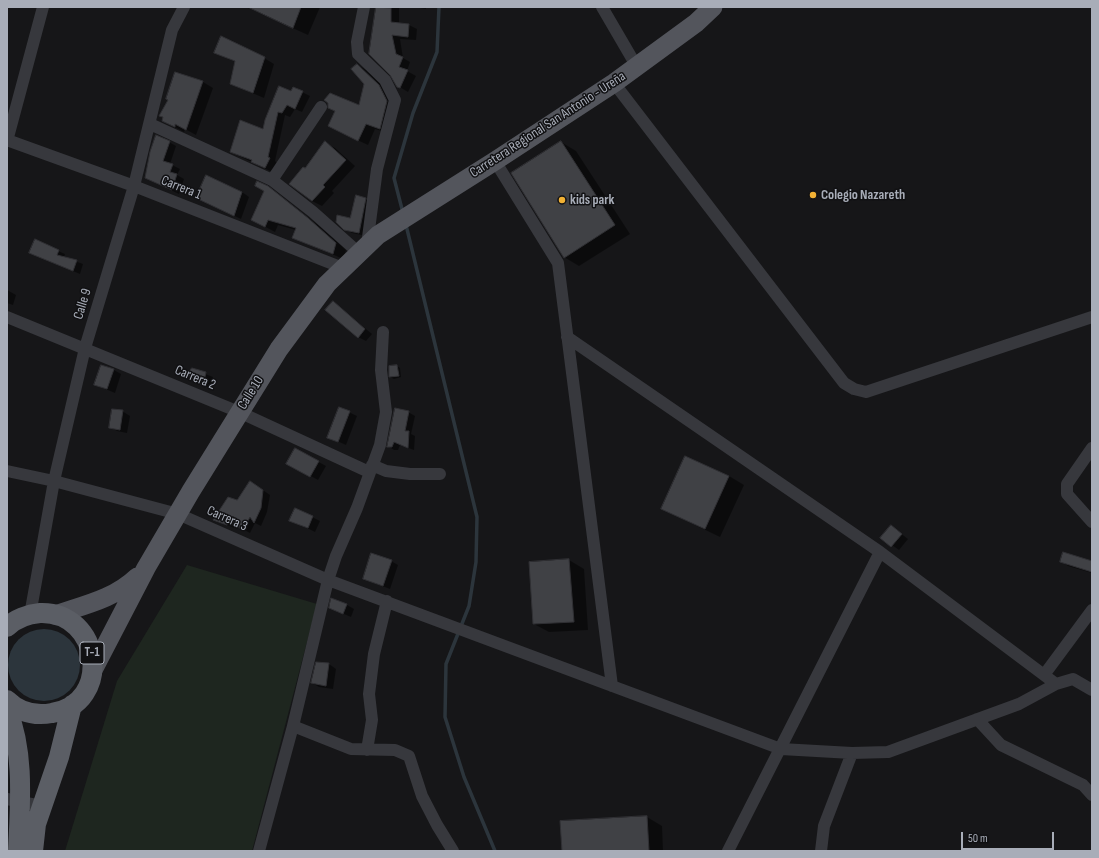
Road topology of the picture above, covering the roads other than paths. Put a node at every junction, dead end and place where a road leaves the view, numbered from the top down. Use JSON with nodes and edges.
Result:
{"nodes":[{"id":1,"x":43,"y":7,"type":"edge"},
{"id":2,"x":184,"y":7,"type":"edge"},
{"id":3,"x":364,"y":7,"type":"edge"},
{"id":4,"x":602,"y":7,"type":"edge"},
{"id":5,"x":713,"y":7,"type":"edge"},
{"id":6,"x":636,"y":67,"type":"junction"},
{"id":7,"x":614,"y":83,"type":"junction"},
{"id":8,"x":321,"y":106,"type":"dead end"},
{"id":9,"x":150,"y":124,"type":"junction"},
{"id":10,"x":7,"y":140,"type":"edge"},
{"id":11,"x":495,"y":161,"type":"junction"},
{"id":12,"x":272,"y":180,"type":"junction"},
{"id":13,"x":134,"y":186,"type":"junction"},
{"id":14,"x":368,"y":245,"type":"junction"},
{"id":15,"x":343,"y":268,"type":"junction"},
{"id":16,"x":1092,"y":316,"type":"edge"},
{"id":17,"x":7,"y":317,"type":"edge"},
{"id":18,"x":383,"y":332,"type":"dead end"},
{"id":19,"x":567,"y":337,"type":"junction"},
{"id":20,"x":85,"y":348,"type":"junction"},
{"id":21,"x":239,"y":412,"type":"junction"},
{"id":22,"x":1092,"y":448,"type":"edge"},
{"id":23,"x":370,"y":469,"type":"junction"},
{"id":24,"x":7,"y":471,"type":"edge"},
{"id":25,"x":440,"y":474,"type":"dead end"},
{"id":26,"x":54,"y":481,"type":"junction"},
{"id":27,"x":178,"y":514,"type":"junction"},
{"id":28,"x":1092,"y":522,"type":"edge"},
{"id":29,"x":880,"y":552,"type":"junction"},
{"id":30,"x":146,"y":568,"type":"junction"},
{"id":31,"x":328,"y":580,"type":"junction"},
{"id":32,"x":387,"y":601,"type":"junction"},
{"id":33,"x":1092,"y":610,"type":"edge"},
{"id":34,"x":55,"y":615,"type":"junction"},
{"id":35,"x":16,"y":618,"type":"edge"},
{"id":36,"x":93,"y":670,"type":"junction"},
{"id":37,"x":1044,"y":675,"type":"junction"},
{"id":38,"x":1056,"y":684,"type":"junction"},
{"id":39,"x":612,"y":686,"type":"junction"},
{"id":40,"x":1092,"y":690,"type":"edge"},
{"id":41,"x":7,"y":700,"type":"edge"},
{"id":42,"x":72,"y":705,"type":"junction"},
{"id":43,"x":7,"y":709,"type":"edge"},
{"id":44,"x":976,"y":720,"type":"junction"},
{"id":45,"x":294,"y":726,"type":"junction"},
{"id":46,"x":781,"y":749,"type":"junction"},
{"id":47,"x":367,"y":750,"type":"junction"},
{"id":48,"x":852,"y":753,"type":"junction"},
{"id":49,"x":1092,"y":795,"type":"edge"},
{"id":50,"x":14,"y":800,"type":"edge"},
{"id":51,"x":41,"y":806,"type":"junction"},
{"id":52,"x":18,"y":851,"type":"edge"},
{"id":53,"x":33,"y":851,"type":"edge"},
{"id":54,"x":259,"y":851,"type":"edge"},
{"id":55,"x":453,"y":851,"type":"edge"},
{"id":56,"x":728,"y":851,"type":"edge"},
{"id":57,"x":821,"y":851,"type":"edge"}],
"edges":[{"from":1,"to":10,"type":"street"},
{"from":2,"to":9,"type":"street","name":"Calle 9"},
{"from":3,"to":14,"type":"street"},
{"from":4,"to":6,"type":"street"},
{"from":5,"to":6,"type":"main road","name":"Carretera Regional San Antonio - Ureña"},
{"from":6,"to":7,"type":"main road","name":"Carretera Regional San Antonio - Ureña"},
{"from":7,"to":11,"type":"main road","name":"Carretera Regional San Antonio - Ureña"},
{"from":7,"to":16,"type":"street"},
{"from":8,"to":12,"type":"street"},
{"from":9,"to":12,"type":"street"},
{"from":9,"to":13,"type":"street","name":"Calle 9"},
{"from":10,"to":13,"type":"street","name":"Carrera 1"},
{"from":11,"to":14,"type":"main road","name":"Carretera Regional San Antonio - Ureña"},
{"from":11,"to":19,"type":"street"},
{"from":12,"to":14,"type":"street"},
{"from":13,"to":15,"type":"street","name":"Carrera 1"},
{"from":13,"to":20,"type":"street","name":"Calle 9"},
{"from":14,"to":15,"type":"main road","name":"Calle 10"},
{"from":15,"to":21,"type":"main road","name":"Calle 10"},
{"from":17,"to":20,"type":"street","name":"Carrera 2"},
{"from":18,"to":23,"type":"street"},
{"from":19,"to":29,"type":"street"},
{"from":19,"to":39,"type":"street"},
{"from":20,"to":21,"type":"street","name":"Carrera 2"},
{"from":20,"to":26,"type":"street","name":"Calle 9"},
{"from":21,"to":23,"type":"street","name":"Carrera 2"},
{"from":21,"to":27,"type":"main road","name":"Calle 10"},
{"from":22,"to":28,"type":"street"},
{"from":23,"to":25,"type":"street","name":"Carrera 2"},
{"from":23,"to":31,"type":"street"},
{"from":24,"to":26,"type":"street","name":"Carrera 3"},
{"from":26,"to":27,"type":"street","name":"Carrera 3"},
{"from":26,"to":35,"type":"street","name":"Calle 9"},
{"from":27,"to":30,"type":"main road","name":"Calle 10"},
{"from":27,"to":31,"type":"street","name":"Carrera 3"},
{"from":29,"to":37,"type":"street"},
{"from":29,"to":46,"type":"street"},
{"from":30,"to":34,"type":"main road","name":"Calle 10"},
{"from":30,"to":36,"type":"main road","name":"Calle 10"},
{"from":31,"to":32,"type":"street","name":"Carrera 3"},
{"from":31,"to":45,"type":"street"},
{"from":32,"to":39,"type":"street","name":"Carrera 3"},
{"from":32,"to":47,"type":"street"},
{"from":33,"to":37,"type":"street"},
{"from":34,"to":35,"type":"highway","number":"T-1"},
{"from":34,"to":36,"type":"highway","number":"T-1"},
{"from":36,"to":42,"type":"highway","number":"T-1"},
{"from":37,"to":38,"type":"street"},
{"from":38,"to":40,"type":"street","name":"Carrera 3"},
{"from":38,"to":44,"type":"street","name":"Carrera 3"},
{"from":39,"to":46,"type":"street","name":"Carrera 3"},
{"from":41,"to":42,"type":"highway","number":"T-1"},
{"from":42,"to":51,"type":"highway","number":"T-1"},
{"from":43,"to":50,"type":"highway"},
{"from":44,"to":48,"type":"street","name":"Carrera 3"},
{"from":44,"to":49,"type":"street"},
{"from":45,"to":47,"type":"street"},
{"from":45,"to":54,"type":"street"},
{"from":46,"to":48,"type":"street","name":"Carrera 3"},
{"from":46,"to":56,"type":"street"},
{"from":47,"to":55,"type":"street"},
{"from":48,"to":57,"type":"street"},
{"from":50,"to":51,"type":"street"},
{"from":50,"to":52,"type":"highway"},
{"from":51,"to":53,"type":"highway","number":"T-1"}]}
